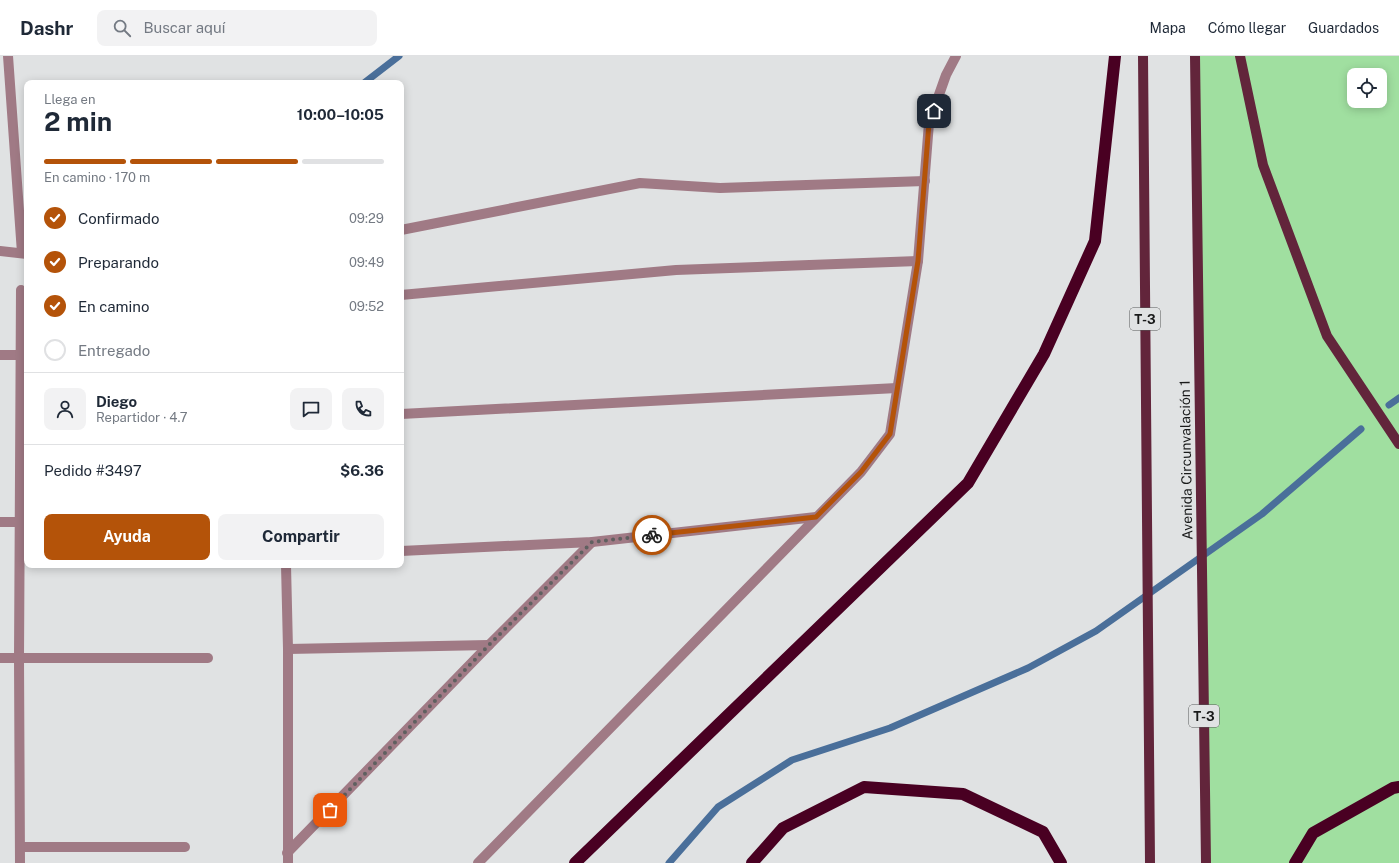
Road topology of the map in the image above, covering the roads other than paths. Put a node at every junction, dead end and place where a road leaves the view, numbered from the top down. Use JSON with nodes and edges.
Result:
{"nodes":[{"id":1,"x":8,"y":56,"type":"edge"},
{"id":2,"x":956,"y":56,"type":"edge"},
{"id":3,"x":1115,"y":56,"type":"edge"},
{"id":4,"x":1143,"y":56,"type":"edge"},
{"id":5,"x":1195,"y":56,"type":"edge"},
{"id":6,"x":1240,"y":56,"type":"edge"},
{"id":7,"x":924,"y":181,"type":"junction"},
{"id":8,"x":404,"y":229,"type":"edge"},
{"id":9,"x":0,"y":251,"type":"edge"},
{"id":10,"x":24,"y":253,"type":"edge"},
{"id":11,"x":918,"y":261,"type":"junction"},
{"id":12,"x":21,"y":290,"type":"dead end"},
{"id":13,"x":404,"y":295,"type":"edge"},
{"id":14,"x":0,"y":355,"type":"edge"},
{"id":15,"x":21,"y":355,"type":"junction"},
{"id":16,"x":897,"y":388,"type":"junction"},
{"id":17,"x":404,"y":414,"type":"edge"},
{"id":18,"x":1399,"y":444,"type":"edge"},
{"id":19,"x":816,"y":517,"type":"junction"},
{"id":20,"x":0,"y":522,"type":"edge"},
{"id":21,"x":23,"y":522,"type":"edge"},
{"id":22,"x":592,"y":542,"type":"junction"},
{"id":23,"x":404,"y":551,"type":"edge"},
{"id":24,"x":286,"y":568,"type":"edge"},
{"id":25,"x":489,"y":645,"type":"junction"},
{"id":26,"x":288,"y":649,"type":"junction"},
{"id":27,"x":0,"y":658,"type":"edge"},
{"id":28,"x":208,"y":658,"type":"dead end"},
{"id":29,"x":18,"y":659,"type":"junction"},
{"id":30,"x":1399,"y":786,"type":"edge"},
{"id":31,"x":20,"y":847,"type":"junction"},
{"id":32,"x":185,"y":847,"type":"dead end"},
{"id":33,"x":287,"y":858,"type":"edge"},
{"id":34,"x":20,"y":863,"type":"edge"},
{"id":35,"x":478,"y":863,"type":"edge"},
{"id":36,"x":575,"y":863,"type":"edge"},
{"id":37,"x":752,"y":863,"type":"edge"},
{"id":38,"x":1061,"y":863,"type":"edge"},
{"id":39,"x":1150,"y":863,"type":"edge"},
{"id":40,"x":1206,"y":863,"type":"edge"},
{"id":41,"x":1295,"y":863,"type":"edge"}],
"edges":[{"from":1,"to":10,"type":"street"},
{"from":2,"to":7,"type":"street"},
{"from":3,"to":36,"type":"highway"},
{"from":4,"to":39,"type":"main road","number":"T-3"},
{"from":5,"to":40,"type":"main road","name":"Avenida Circunvalación 1","number":"T-3"},
{"from":6,"to":18,"type":"main road"},
{"from":7,"to":8,"type":"street"},
{"from":7,"to":11,"type":"street"},
{"from":9,"to":10,"type":"street"},
{"from":11,"to":13,"type":"street"},
{"from":11,"to":16,"type":"street"},
{"from":12,"to":15,"type":"street"},
{"from":14,"to":15,"type":"street"},
{"from":15,"to":21,"type":"street"},
{"from":16,"to":17,"type":"street"},
{"from":16,"to":19,"type":"street"},
{"from":19,"to":22,"type":"street"},
{"from":19,"to":35,"type":"street"},
{"from":20,"to":21,"type":"street"},
{"from":21,"to":29,"type":"street"},
{"from":22,"to":23,"type":"street"},
{"from":22,"to":25,"type":"street"},
{"from":24,"to":26,"type":"street"},
{"from":25,"to":26,"type":"street"},
{"from":25,"to":33,"type":"street"},
{"from":26,"to":33,"type":"street"},
{"from":27,"to":29,"type":"street"},
{"from":28,"to":29,"type":"street"},
{"from":29,"to":31,"type":"street"},
{"from":30,"to":41,"type":"highway"},
{"from":31,"to":32,"type":"street"},
{"from":31,"to":34,"type":"street"},
{"from":37,"to":38,"type":"highway"}]}
